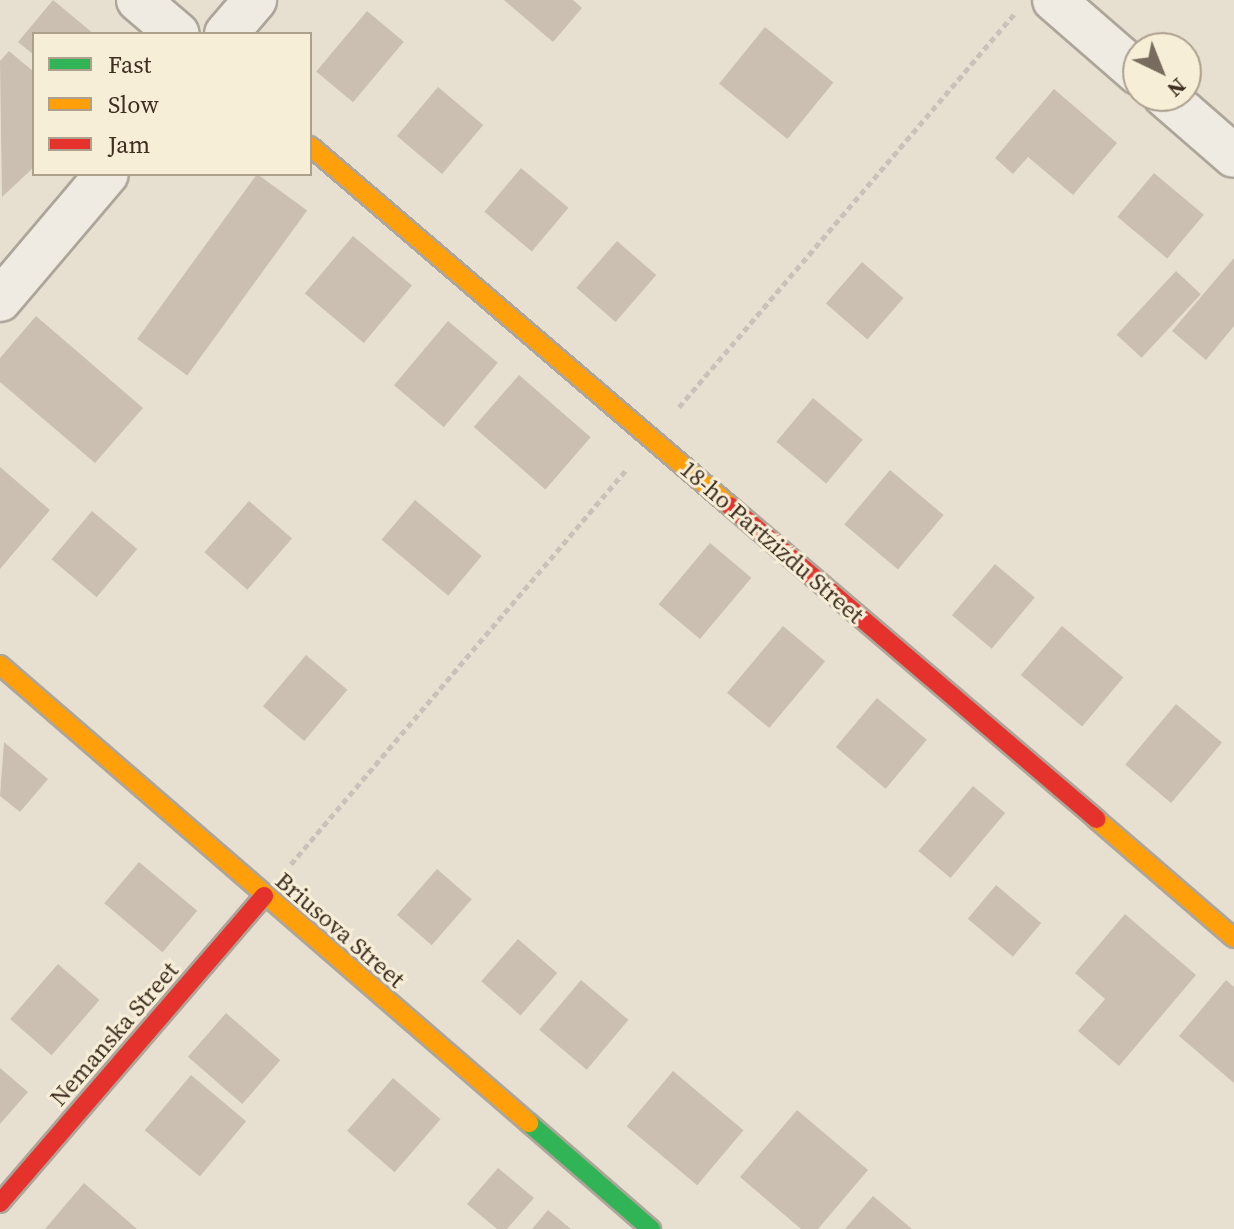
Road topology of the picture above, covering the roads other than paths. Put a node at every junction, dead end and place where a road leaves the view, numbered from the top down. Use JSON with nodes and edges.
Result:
{"nodes":[{"id":1,"x":138,"y":0,"type":"edge"},
{"id":2,"x":255,"y":0,"type":"edge"},
{"id":3,"x":1054,"y":0,"type":"edge"},
{"id":4,"x":176,"y":32,"type":"edge"},
{"id":5,"x":228,"y":32,"type":"edge"},
{"id":6,"x":1122,"y":59,"type":"edge"},
{"id":7,"x":1183,"y":112,"type":"edge"},
{"id":8,"x":312,"y":148,"type":"edge"},
{"id":9,"x":1234,"y":156,"type":"edge"},
{"id":10,"x":105,"y":176,"type":"edge"},
{"id":11,"x":0,"y":300,"type":"edge"},
{"id":12,"x":0,"y":665,"type":"edge"},
{"id":13,"x":264,"y":896,"type":"junction"},
{"id":14,"x":1234,"y":938,"type":"edge"},
{"id":15,"x":0,"y":1203,"type":"edge"},
{"id":16,"x":651,"y":1229,"type":"edge"}],
"edges":[{"from":1,"to":4,"type":"street"},
{"from":2,"to":5,"type":"street"},
{"from":3,"to":6,"type":"street"},
{"from":7,"to":9,"type":"street"},
{"from":8,"to":14,"type":"street","name":"18-ho Partzizdu Street"},
{"from":10,"to":11,"type":"street"},
{"from":12,"to":13,"type":"street","name":"Briusova Street"},
{"from":13,"to":15,"type":"street","name":"Nemanska Street"},
{"from":13,"to":16,"type":"street","name":"Briusova Street"}]}
